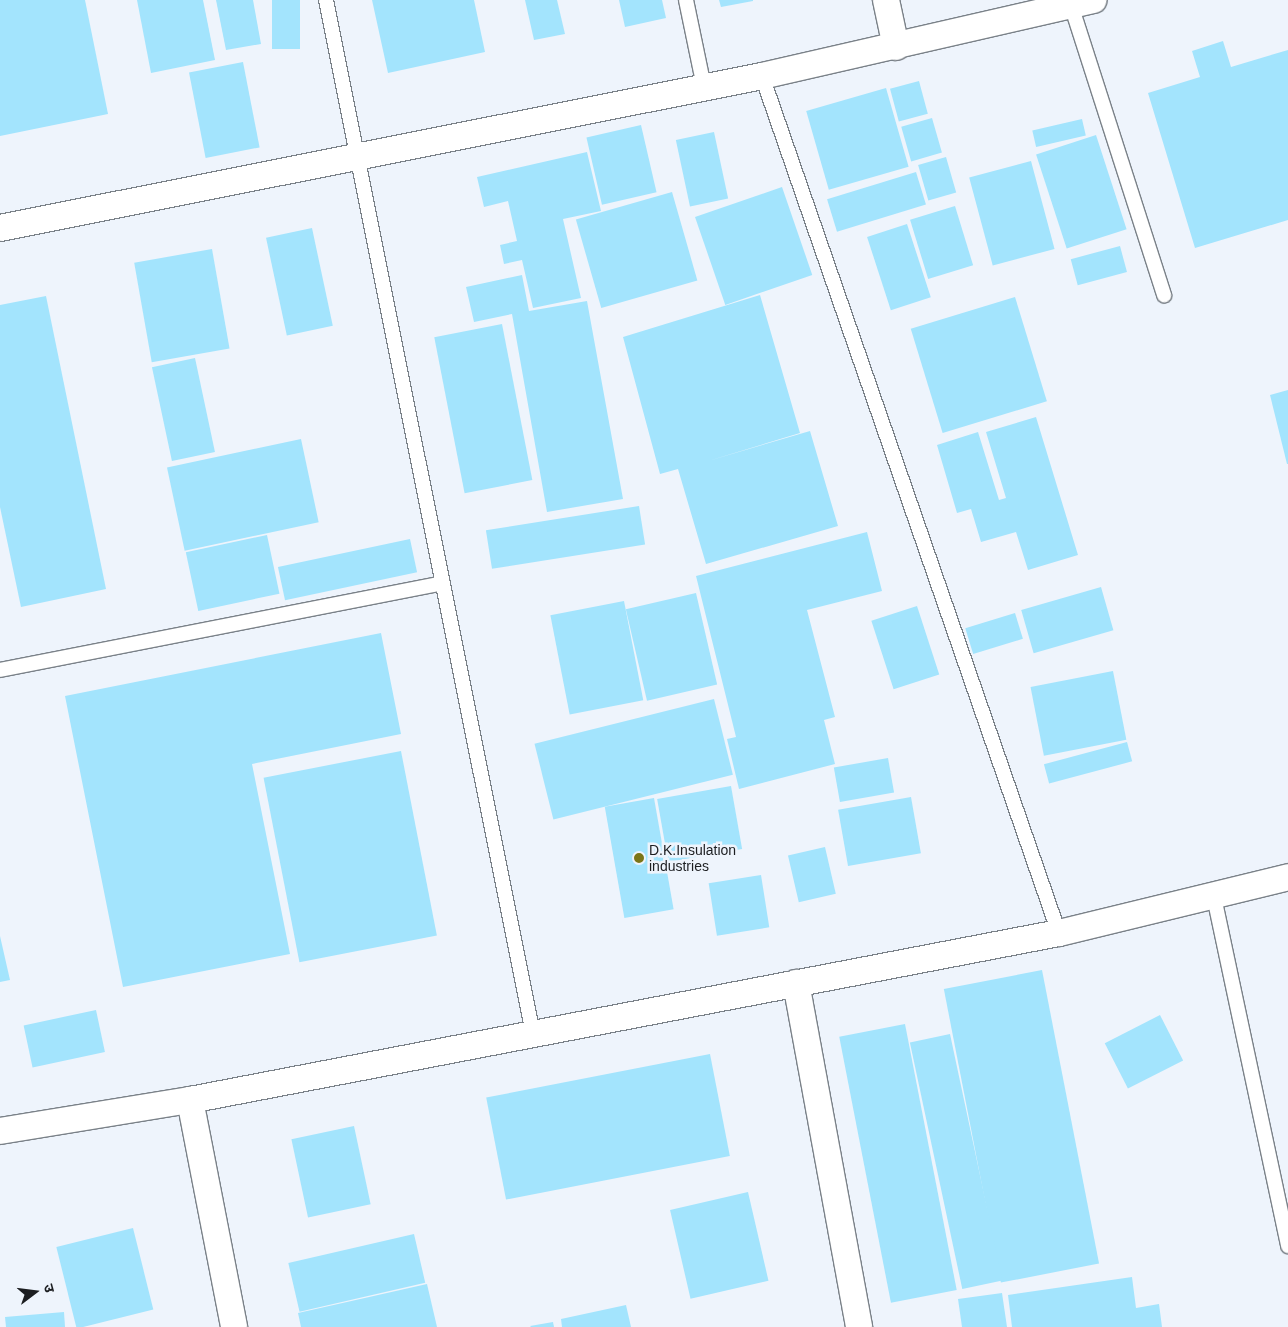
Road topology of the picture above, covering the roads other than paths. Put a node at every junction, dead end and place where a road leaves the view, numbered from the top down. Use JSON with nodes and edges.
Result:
{"nodes":[{"id":1,"x":326,"y":0,"type":"edge"},
{"id":2,"x":686,"y":0,"type":"edge"},
{"id":3,"x":886,"y":0,"type":"edge"},
{"id":4,"x":1082,"y":2,"type":"edge"},
{"id":5,"x":896,"y":47,"type":"junction"},
{"id":6,"x":762,"y":76,"type":"junction"},
{"id":7,"x":704,"y":86,"type":"junction"},
{"id":8,"x":358,"y":158,"type":"junction"},
{"id":9,"x":0,"y":228,"type":"edge"},
{"id":10,"x":1164,"y":295,"type":"dead end"},
{"id":11,"x":443,"y":583,"type":"junction"},
{"id":12,"x":0,"y":670,"type":"edge"},
{"id":13,"x":1288,"y":878,"type":"edge"},
{"id":14,"x":1214,"y":897,"type":"junction"},
{"id":15,"x":1059,"y":933,"type":"junction"},
{"id":16,"x":796,"y":983,"type":"junction"},
{"id":17,"x":533,"y":1034,"type":"junction"},
{"id":18,"x":190,"y":1100,"type":"junction"},
{"id":19,"x":0,"y":1131,"type":"edge"},
{"id":20,"x":1288,"y":1246,"type":"edge"},
{"id":21,"x":234,"y":1327,"type":"edge"},
{"id":22,"x":859,"y":1327,"type":"edge"}],
"edges":[{"from":1,"to":8,"type":"lane"},
{"from":2,"to":7,"type":"lane"},
{"from":3,"to":5,"type":"street"},
{"from":4,"to":5,"type":"street"},
{"from":4,"to":10,"type":"lane"},
{"from":5,"to":6,"type":"street"},
{"from":6,"to":7,"type":"street"},
{"from":6,"to":15,"type":"lane"},
{"from":7,"to":8,"type":"street"},
{"from":8,"to":9,"type":"street"},
{"from":8,"to":11,"type":"lane"},
{"from":11,"to":12,"type":"lane"},
{"from":11,"to":17,"type":"lane"},
{"from":13,"to":14,"type":"street"},
{"from":14,"to":15,"type":"street"},
{"from":14,"to":20,"type":"lane"},
{"from":15,"to":16,"type":"street"},
{"from":16,"to":17,"type":"street"},
{"from":16,"to":22,"type":"street"},
{"from":17,"to":18,"type":"street"},
{"from":18,"to":19,"type":"street"},
{"from":18,"to":21,"type":"street"}]}
